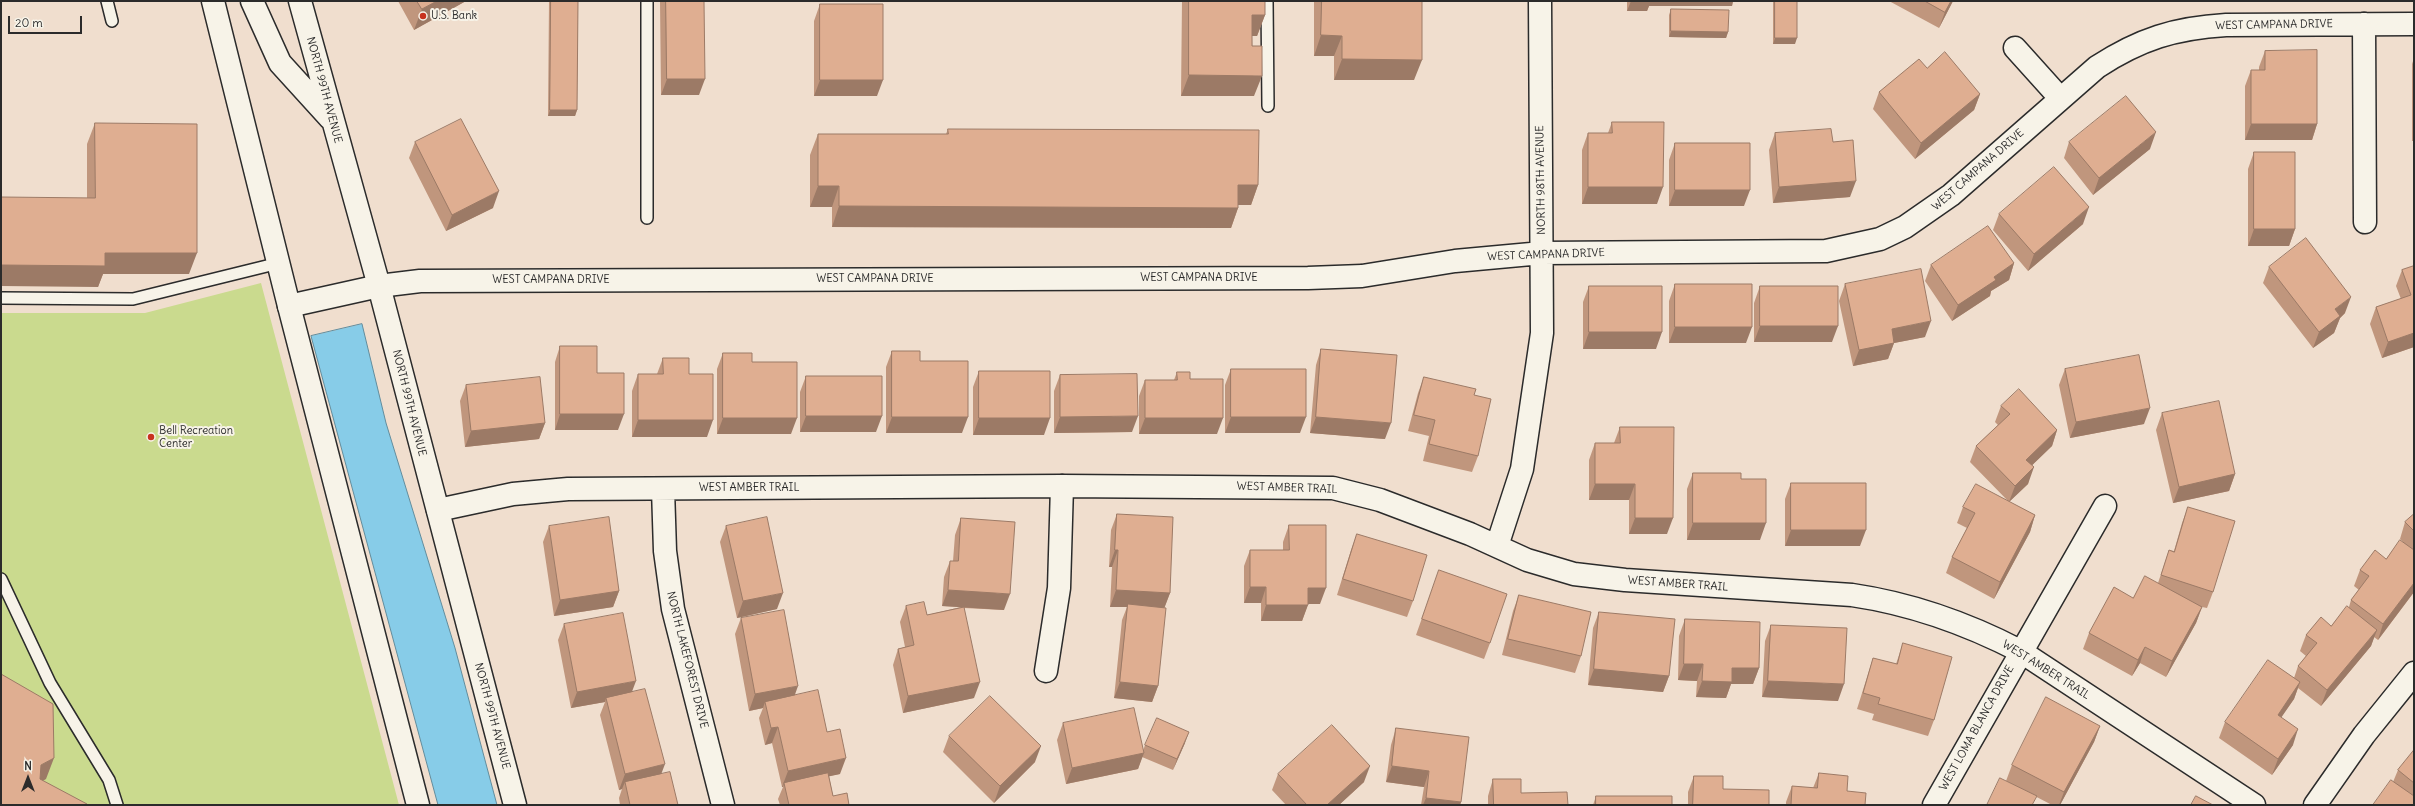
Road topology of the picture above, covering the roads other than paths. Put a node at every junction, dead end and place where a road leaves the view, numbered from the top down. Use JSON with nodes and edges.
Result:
{"nodes":[{"id":1,"x":107,"y":1,"type":"edge"},
{"id":2,"x":213,"y":1,"type":"edge"},
{"id":3,"x":252,"y":1,"type":"edge"},
{"id":4,"x":300,"y":1,"type":"edge"},
{"id":5,"x":647,"y":1,"type":"edge"},
{"id":6,"x":1267,"y":1,"type":"edge"},
{"id":7,"x":1540,"y":1,"type":"edge"},
{"id":8,"x":112,"y":21,"type":"dead end"},
{"id":9,"x":2364,"y":24,"type":"junction"},
{"id":10,"x":2414,"y":24,"type":"edge"},
{"id":11,"x":2015,"y":48,"type":"dead end"},
{"id":12,"x":2060,"y":98,"type":"junction"},
{"id":13,"x":1268,"y":106,"type":"dead end"},
{"id":14,"x":332,"y":121,"type":"junction"},
{"id":15,"x":647,"y":218,"type":"dead end"},
{"id":16,"x":2366,"y":222,"type":"dead end"},
{"id":17,"x":1542,"y":253,"type":"junction"},
{"id":18,"x":279,"y":263,"type":"junction"},
{"id":19,"x":380,"y":286,"type":"junction"},
{"id":20,"x":1,"y":298,"type":"edge"},
{"id":21,"x":289,"y":306,"type":"junction"},
{"id":22,"x":1062,"y":486,"type":"junction"},
{"id":23,"x":663,"y":488,"type":"junction"},
{"id":24,"x":2105,"y":506,"type":"dead end"},
{"id":25,"x":438,"y":510,"type":"junction"},
{"id":26,"x":1497,"y":546,"type":"junction"},
{"id":27,"x":1,"y":579,"type":"edge"},
{"id":28,"x":2020,"y":651,"type":"junction"},
{"id":29,"x":1046,"y":672,"type":"dead end"},
{"id":30,"x":2414,"y":673,"type":"edge"},
{"id":31,"x":117,"y":805,"type":"edge"},
{"id":32,"x":418,"y":805,"type":"edge"},
{"id":33,"x":515,"y":805,"type":"edge"},
{"id":34,"x":723,"y":805,"type":"edge"},
{"id":35,"x":1934,"y":805,"type":"edge"},
{"id":36,"x":2254,"y":805,"type":"edge"},
{"id":37,"x":2315,"y":805,"type":"edge"}],
"edges":[{"from":1,"to":8,"type":"lane"},
{"from":2,"to":18,"type":"street"},
{"from":3,"to":14,"type":"street"},
{"from":4,"to":14,"type":"street","name":"NORTH 99TH AVENUE"},
{"from":5,"to":15,"type":"lane"},
{"from":6,"to":13,"type":"lane"},
{"from":7,"to":17,"type":"street","name":"NORTH 98TH AVENUE"},
{"from":9,"to":10,"type":"street","name":"WEST CAMPANA DRIVE"},
{"from":9,"to":12,"type":"street","name":"WEST CAMPANA DRIVE"},
{"from":9,"to":16,"type":"street"},
{"from":11,"to":12,"type":"street"},
{"from":12,"to":17,"type":"street","name":"WEST CAMPANA DRIVE"},
{"from":14,"to":19,"type":"street","name":"NORTH 99TH AVENUE"},
{"from":17,"to":19,"type":"street","name":"WEST CAMPANA DRIVE"},
{"from":17,"to":26,"type":"street","name":"NORTH 98TH AVENUE"},
{"from":18,"to":20,"type":"lane"},
{"from":18,"to":21,"type":"street"},
{"from":19,"to":21,"type":"street","name":"WEST CAMPANA DRIVE"},
{"from":19,"to":25,"type":"street","name":"NORTH 99TH AVENUE"},
{"from":21,"to":32,"type":"street"},
{"from":22,"to":23,"type":"street","name":"WEST AMBER TRAIL"},
{"from":22,"to":26,"type":"street","name":"WEST AMBER TRAIL"},
{"from":22,"to":29,"type":"street"},
{"from":23,"to":25,"type":"street","name":"WEST AMBER TRAIL"},
{"from":23,"to":34,"type":"street","name":"NORTH LAKEFOREST DRIVE"},
{"from":24,"to":28,"type":"street","name":"WEST LOMA BLANCA DRIVE"},
{"from":25,"to":33,"type":"street","name":"NORTH 99TH AVENUE"},
{"from":26,"to":28,"type":"street","name":"WEST AMBER TRAIL"},
{"from":27,"to":31,"type":"lane"},
{"from":28,"to":35,"type":"street","name":"WEST LOMA BLANCA DRIVE"},
{"from":28,"to":36,"type":"street","name":"WEST AMBER TRAIL"},
{"from":30,"to":37,"type":"street"}]}
